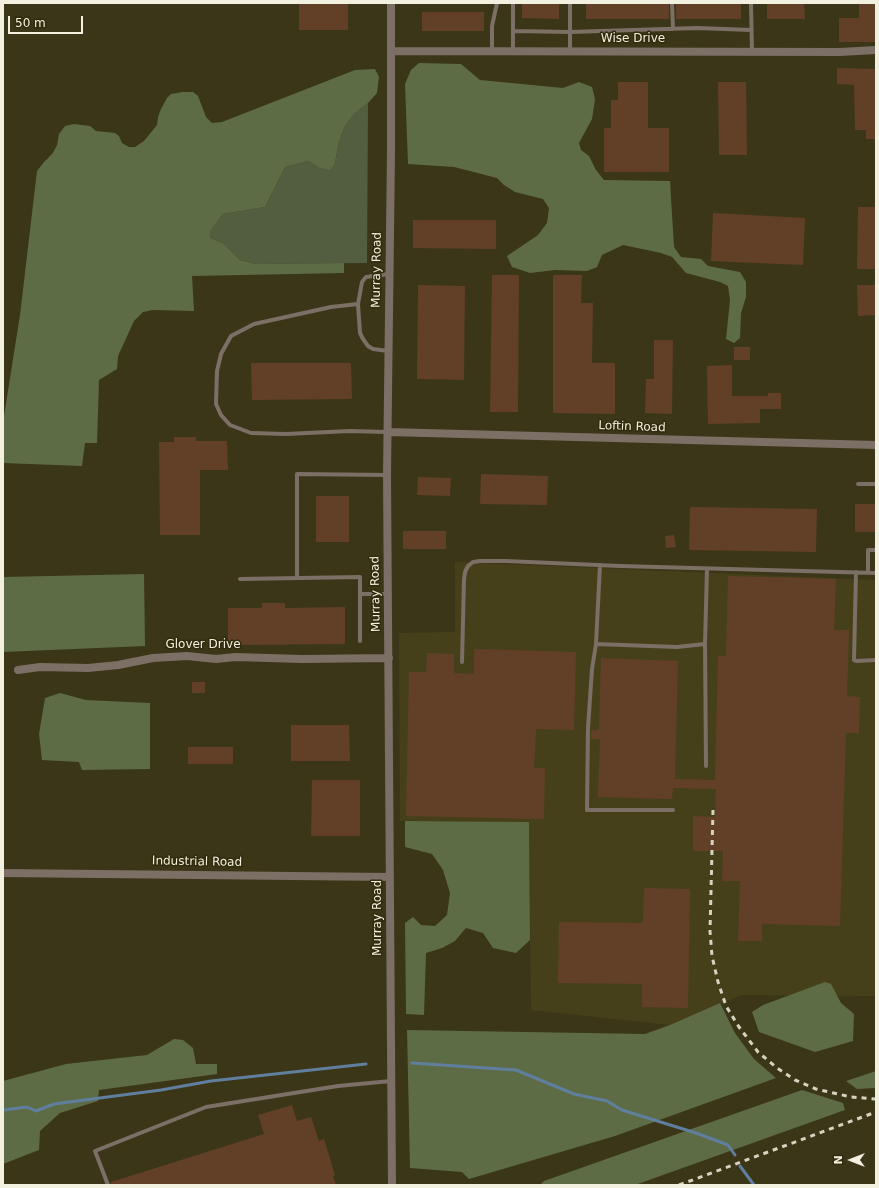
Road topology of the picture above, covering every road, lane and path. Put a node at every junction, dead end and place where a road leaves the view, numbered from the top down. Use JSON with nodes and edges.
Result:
{"nodes":[{"id":1,"x":391,"y":3,"type":"edge"},
{"id":2,"x":497,"y":3,"type":"edge"},
{"id":3,"x":513,"y":3,"type":"edge"},
{"id":4,"x":570,"y":3,"type":"edge"},
{"id":5,"x":672,"y":3,"type":"edge"},
{"id":6,"x":751,"y":3,"type":"edge"},
{"id":7,"x":673,"y":29,"type":"junction"},
{"id":8,"x":751,"y":30,"type":"junction"},
{"id":9,"x":513,"y":31,"type":"junction"},
{"id":10,"x":570,"y":32,"type":"junction"},
{"id":11,"x":876,"y":50,"type":"edge"},
{"id":12,"x":391,"y":51,"type":"junction"},
{"id":13,"x":492,"y":51,"type":"junction"},
{"id":14,"x":513,"y":51,"type":"junction"},
{"id":15,"x":570,"y":51,"type":"junction"},
{"id":16,"x":752,"y":52,"type":"junction"},
{"id":17,"x":389,"y":274,"type":"junction"},
{"id":18,"x":358,"y":304,"type":"junction"},
{"id":19,"x":388,"y":351,"type":"junction"},
{"id":20,"x":388,"y":432,"type":"junction"},
{"id":21,"x":876,"y":445,"type":"edge"},
{"id":22,"x":387,"y":475,"type":"junction"},
{"id":23,"x":858,"y":484,"type":"dead end"},
{"id":24,"x":876,"y":484,"type":"edge"},
{"id":25,"x":876,"y":550,"type":"edge"},
{"id":26,"x":600,"y":565,"type":"junction"},
{"id":27,"x":707,"y":569,"type":"junction"},
{"id":28,"x":856,"y":572,"type":"junction"},
{"id":29,"x":868,"y":572,"type":"junction"},
{"id":30,"x":876,"y":573,"type":"edge"},
{"id":31,"x":297,"y":578,"type":"junction"},
{"id":32,"x":240,"y":579,"type":"dead end"},
{"id":33,"x":360,"y":594,"type":"junction"},
{"id":34,"x":388,"y":594,"type":"junction"},
{"id":35,"x":360,"y":640,"type":"dead end"},
{"id":36,"x":596,"y":644,"type":"junction"},
{"id":37,"x":705,"y":644,"type":"junction"},
{"id":38,"x":389,"y":658,"type":"junction"},
{"id":39,"x":876,"y":660,"type":"edge"},
{"id":40,"x":462,"y":662,"type":"dead end"},
{"id":41,"x":18,"y":670,"type":"dead end"},
{"id":42,"x":706,"y":766,"type":"dead end"},
{"id":43,"x":673,"y":810,"type":"dead end"},
{"id":44,"x":3,"y":873,"type":"edge"},
{"id":45,"x":390,"y":877,"type":"junction"},
{"id":46,"x":391,"y":1081,"type":"junction"},
{"id":47,"x":108,"y":1185,"type":"edge"},
{"id":48,"x":392,"y":1185,"type":"edge"}],
"edges":[{"from":1,"to":12,"type":"street","name":"Murray Road"},
{"from":2,"to":13,"type":"lane"},
{"from":3,"to":9,"type":"lane"},
{"from":4,"to":10,"type":"lane"},
{"from":5,"to":7,"type":"lane"},
{"from":6,"to":8,"type":"lane"},
{"from":7,"to":8,"type":"lane"},
{"from":7,"to":10,"type":"lane"},
{"from":8,"to":16,"type":"lane"},
{"from":9,"to":10,"type":"lane"},
{"from":9,"to":14,"type":"lane"},
{"from":10,"to":15,"type":"lane"},
{"from":11,"to":16,"type":"street","name":"Wise Drive"},
{"from":12,"to":13,"type":"street","name":"Wise Drive"},
{"from":12,"to":17,"type":"street","name":"Murray Road"},
{"from":13,"to":14,"type":"street","name":"Wise Drive"},
{"from":14,"to":15,"type":"street","name":"Wise Drive"},
{"from":15,"to":16,"type":"street","name":"Wise Drive"},
{"from":17,"to":18,"type":"lane"},
{"from":17,"to":19,"type":"street","name":"Murray Road"},
{"from":18,"to":19,"type":"lane"},
{"from":18,"to":20,"type":"lane"},
{"from":19,"to":20,"type":"street","name":"Murray Road"},
{"from":20,"to":21,"type":"street","name":"Loftin Road"},
{"from":20,"to":22,"type":"street","name":"Murray Road"},
{"from":22,"to":31,"type":"lane"},
{"from":22,"to":34,"type":"street","name":"Murray Road"},
{"from":23,"to":24,"type":"lane"},
{"from":25,"to":29,"type":"lane"},
{"from":26,"to":27,"type":"lane"},
{"from":26,"to":36,"type":"lane"},
{"from":26,"to":40,"type":"lane"},
{"from":27,"to":28,"type":"lane"},
{"from":27,"to":37,"type":"lane"},
{"from":28,"to":29,"type":"lane"},
{"from":28,"to":39,"type":"lane"},
{"from":29,"to":30,"type":"lane"},
{"from":31,"to":32,"type":"lane"},
{"from":31,"to":33,"type":"lane"},
{"from":33,"to":34,"type":"lane"},
{"from":33,"to":35,"type":"lane"},
{"from":34,"to":38,"type":"street","name":"Murray Road"},
{"from":36,"to":37,"type":"lane"},
{"from":36,"to":43,"type":"lane"},
{"from":37,"to":42,"type":"lane"},
{"from":38,"to":41,"type":"street","name":"Glover Drive"},
{"from":38,"to":45,"type":"street","name":"Murray Road"},
{"from":44,"to":45,"type":"street","name":"Industrial Road"},
{"from":45,"to":46,"type":"street","name":"Murray Road"},
{"from":46,"to":47,"type":"lane"},
{"from":46,"to":48,"type":"street","name":"Murray Road"}]}
